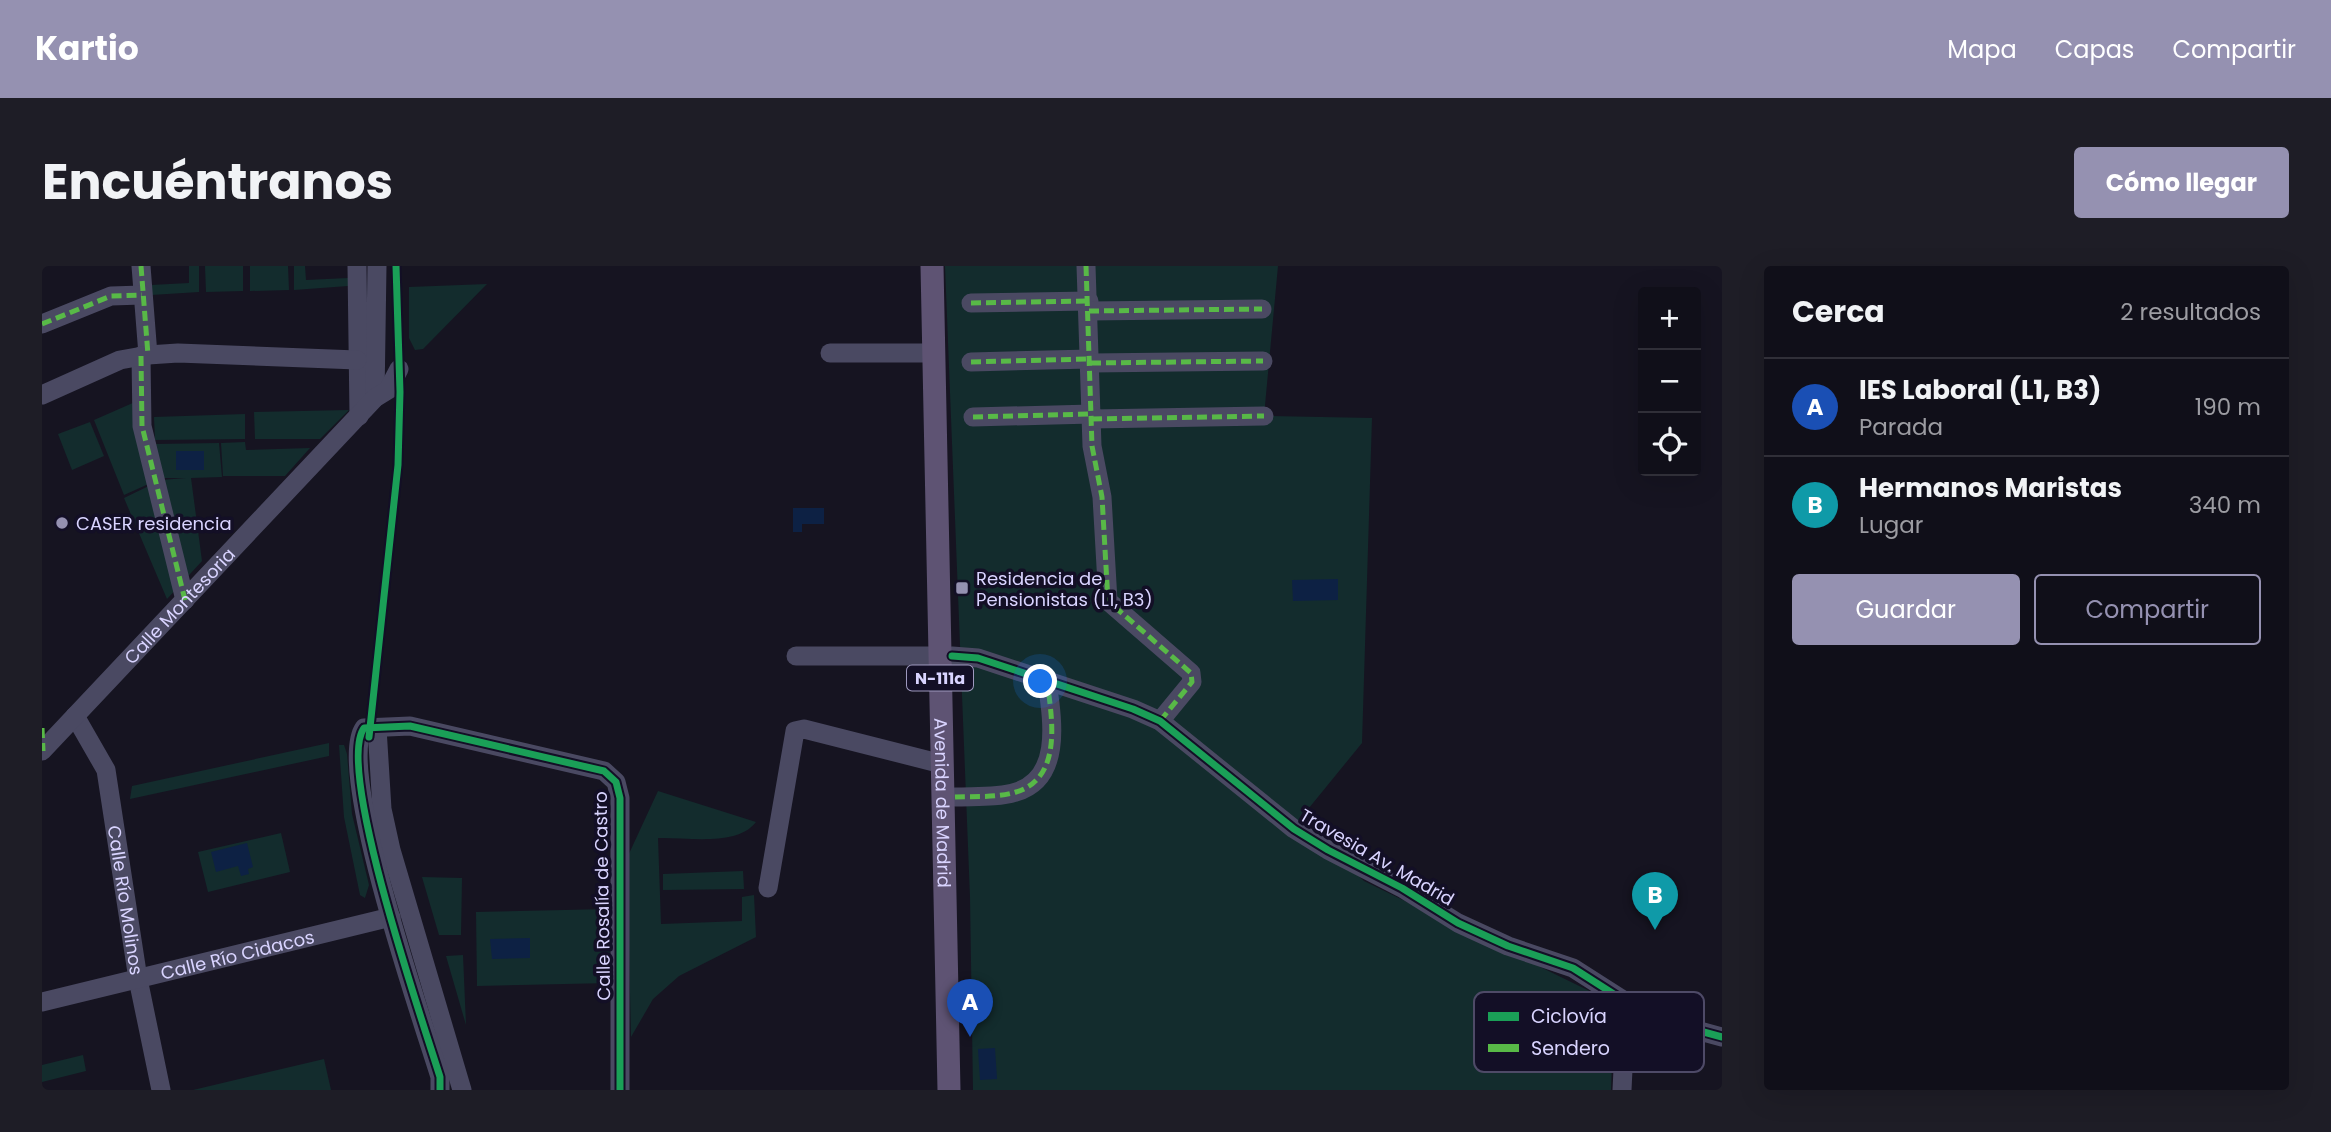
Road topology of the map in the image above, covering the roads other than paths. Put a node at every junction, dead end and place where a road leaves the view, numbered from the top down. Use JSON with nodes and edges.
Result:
{"nodes":[{"id":1,"x":141,"y":266,"type":"edge"},
{"id":2,"x":357,"y":266,"type":"edge"},
{"id":3,"x":377,"y":266,"type":"edge"},
{"id":4,"x":932,"y":266,"type":"edge"},
{"id":5,"x":945,"y":266,"type":"edge"},
{"id":6,"x":1086,"y":266,"type":"edge"},
{"id":7,"x":142,"y":295,"type":"junction"},
{"id":8,"x":971,"y":303,"type":"dead end"},
{"id":9,"x":1089,"y":306,"type":"junction"},
{"id":10,"x":1262,"y":309,"type":"dead end"},
{"id":11,"x":42,"y":324,"type":"edge"},
{"id":12,"x":830,"y":353,"type":"dead end"},
{"id":13,"x":934,"y":353,"type":"junction"},
{"id":14,"x":144,"y":356,"type":"junction"},
{"id":15,"x":357,"y":360,"type":"junction"},
{"id":16,"x":1090,"y":361,"type":"junction"},
{"id":17,"x":1263,"y":361,"type":"dead end"},
{"id":18,"x":971,"y":362,"type":"dead end"},
{"id":19,"x":399,"y":369,"type":"dead end"},
{"id":20,"x":42,"y":395,"type":"edge"},
{"id":21,"x":375,"y":398,"type":"junction"},
{"id":22,"x":359,"y":416,"type":"junction"},
{"id":23,"x":1264,"y":416,"type":"dead end"},
{"id":24,"x":973,"y":417,"type":"dead end"},
{"id":25,"x":1092,"y":417,"type":"junction"},
{"id":26,"x":185,"y":600,"type":"junction"},
{"id":27,"x":796,"y":656,"type":"dead end"},
{"id":28,"x":946,"y":656,"type":"junction"},
{"id":29,"x":1046,"y":681,"type":"junction"},
{"id":30,"x":75,"y":716,"type":"junction"},
{"id":31,"x":1160,"y":721,"type":"junction"},
{"id":32,"x":377,"y":728,"type":"junction"},
{"id":33,"x":42,"y":751,"type":"edge"},
{"id":34,"x":942,"y":764,"type":"junction"},
{"id":35,"x":955,"y":797,"type":"junction"},
{"id":36,"x":768,"y":888,"type":"dead end"},
{"id":37,"x":391,"y":917,"type":"junction"},
{"id":38,"x":138,"y":979,"type":"junction"},
{"id":39,"x":1611,"y":992,"type":"edge"},
{"id":40,"x":42,"y":1002,"type":"edge"},
{"id":41,"x":1704,"y":1032,"type":"edge"},
{"id":42,"x":1722,"y":1037,"type":"edge"},
{"id":43,"x":1623,"y":1072,"type":"edge"},
{"id":44,"x":161,"y":1090,"type":"edge"},
{"id":45,"x":440,"y":1090,"type":"edge"},
{"id":46,"x":462,"y":1090,"type":"edge"},
{"id":47,"x":620,"y":1090,"type":"edge"},
{"id":48,"x":949,"y":1090,"type":"edge"},
{"id":49,"x":961,"y":1090,"type":"edge"},
{"id":50,"x":1622,"y":1090,"type":"edge"}],
"edges":[{"from":1,"to":7,"type":"street"},
{"from":2,"to":15,"type":"street"},
{"from":3,"to":21,"type":"street"},
{"from":4,"to":13,"type":"main road","name":"Avenida de Madrid","number":"N-111a"},
{"from":5,"to":28,"type":"main road","name":"Avenida de Madrid","number":"N-111a"},
{"from":6,"to":9,"type":"street"},
{"from":7,"to":11,"type":"street"},
{"from":7,"to":14,"type":"street"},
{"from":8,"to":9,"type":"street"},
{"from":9,"to":10,"type":"street"},
{"from":9,"to":16,"type":"street"},
{"from":12,"to":13,"type":"street"},
{"from":13,"to":28,"type":"main road","name":"Avenida de Madrid","number":"N-111a"},
{"from":14,"to":15,"type":"street"},
{"from":14,"to":20,"type":"street"},
{"from":14,"to":26,"type":"street"},
{"from":15,"to":22,"type":"street"},
{"from":16,"to":17,"type":"street"},
{"from":16,"to":18,"type":"street"},
{"from":16,"to":25,"type":"street"},
{"from":19,"to":21,"type":"street","name":"Calle Montesoria"},
{"from":21,"to":22,"type":"street","name":"Calle Montesoria"},
{"from":22,"to":26,"type":"street","name":"Calle Montesoria"},
{"from":23,"to":25,"type":"street"},
{"from":24,"to":25,"type":"street"},
{"from":25,"to":31,"type":"street"},
{"from":26,"to":30,"type":"street","name":"Calle Montesoria"},
{"from":27,"to":28,"type":"street","name":"Travesia Av. Madrid"},
{"from":28,"to":29,"type":"street","name":"Travesia Av. Madrid"},
{"from":28,"to":34,"type":"main road","name":"Avenida de Madrid","number":"N-111a"},
{"from":28,"to":35,"type":"main road","name":"Avenida de Madrid","number":"N-111a"},
{"from":29,"to":31,"type":"street","name":"Travesia Av. Madrid"},
{"from":29,"to":35,"type":"street"},
{"from":30,"to":33,"type":"street","name":"Calle Montesoria"},
{"from":30,"to":38,"type":"street","name":"Calle Río Molinos"},
{"from":31,"to":39,"type":"street","name":"Travesia Av. Madrid"},
{"from":32,"to":37,"type":"street"},
{"from":32,"to":46,"type":"street"},
{"from":32,"to":47,"type":"street","name":"Calle Rosalía de Castro"},
{"from":34,"to":36,"type":"street"},
{"from":34,"to":48,"type":"main road","name":"Avenida de Madrid","number":"N-111a"},
{"from":35,"to":49,"type":"main road","name":"Avenida de Madrid","number":"N-111a"},
{"from":37,"to":38,"type":"street","name":"Calle Río Cidacos"},
{"from":37,"to":45,"type":"street"},
{"from":38,"to":40,"type":"street","name":"Calle Río Cidacos"},
{"from":38,"to":44,"type":"street","name":"Calle Río Molinos"},
{"from":41,"to":42,"type":"street","name":"Travesia Av. Madrid"},
{"from":43,"to":50,"type":"street"}]}
